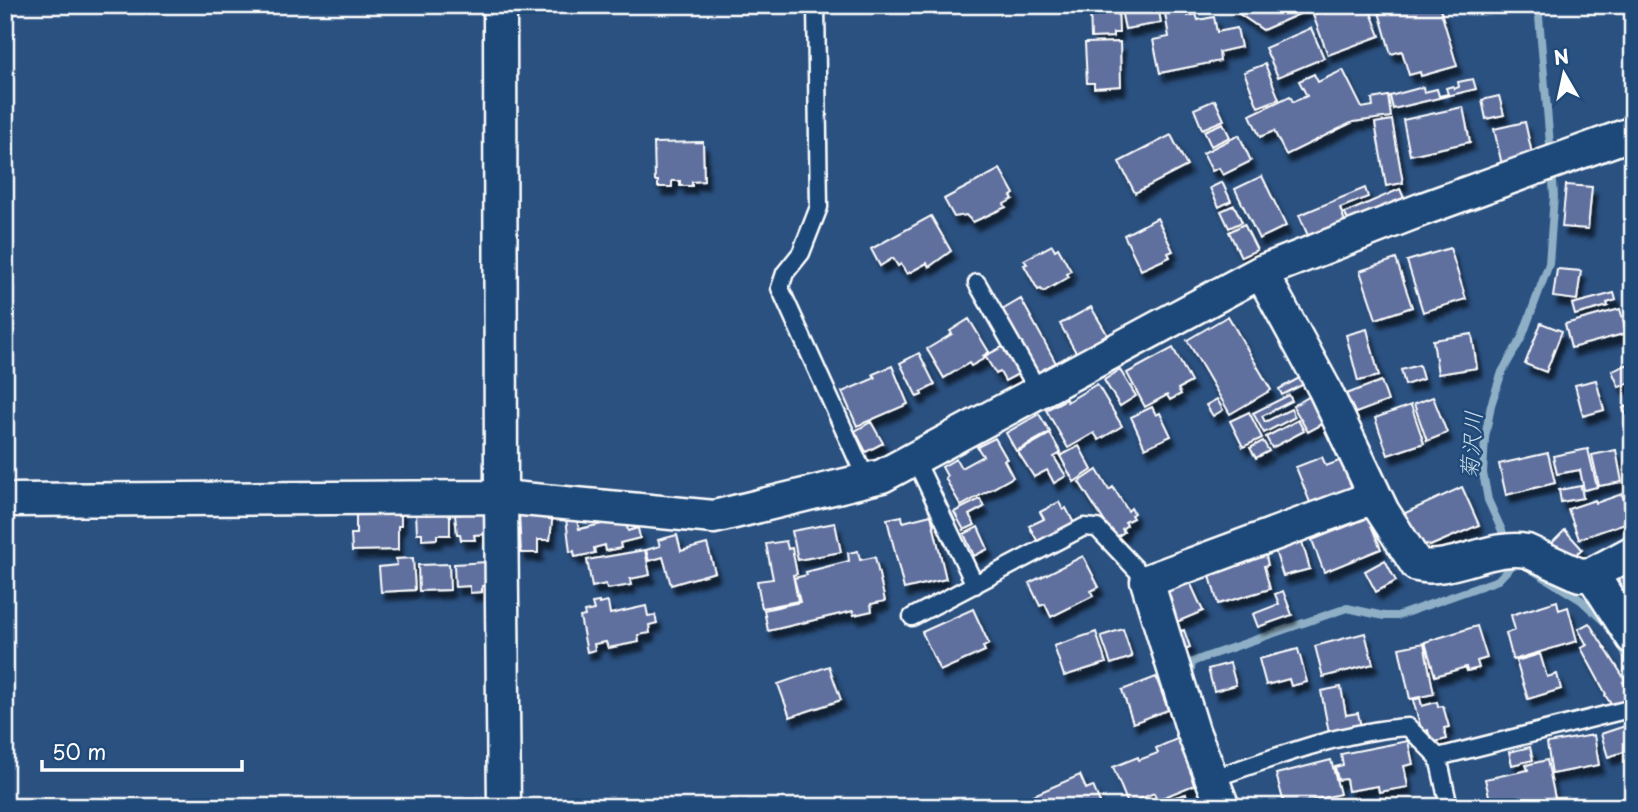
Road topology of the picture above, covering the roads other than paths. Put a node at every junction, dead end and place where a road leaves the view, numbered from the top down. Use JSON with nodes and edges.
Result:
{"nodes":[{"id":1,"x":500,"y":5,"type":"edge"},
{"id":2,"x":816,"y":5,"type":"edge"},
{"id":3,"x":1633,"y":133,"type":"edge"},
{"id":4,"x":1261,"y":272,"type":"junction"},
{"id":5,"x":977,"y":283,"type":"dead end"},
{"id":6,"x":1039,"y":392,"type":"junction"},
{"id":7,"x":915,"y":459,"type":"junction"},
{"id":8,"x":867,"y":481,"type":"junction"},
{"id":9,"x":501,"y":496,"type":"junction"},
{"id":10,"x":5,"y":500,"type":"edge"},
{"id":11,"x":1382,"y":510,"type":"junction"},
{"id":12,"x":1633,"y":552,"type":"edge"},
{"id":13,"x":1592,"y":574,"type":"junction"},
{"id":14,"x":1147,"y":581,"type":"junction"},
{"id":15,"x":975,"y":585,"type":"junction"},
{"id":16,"x":912,"y":617,"type":"dead end"},
{"id":17,"x":1633,"y":638,"type":"edge"},
{"id":18,"x":1633,"y":708,"type":"edge"},
{"id":19,"x":1438,"y":757,"type":"junction"},
{"id":20,"x":1217,"y":793,"type":"edge"},
{"id":21,"x":504,"y":807,"type":"edge"},
{"id":22,"x":1449,"y":807,"type":"edge"}],
"edges":[{"from":1,"to":9,"type":"street"},
{"from":2,"to":8,"type":"lane"},
{"from":3,"to":4,"type":"street"},
{"from":4,"to":6,"type":"street"},
{"from":4,"to":11,"type":"street"},
{"from":5,"to":6,"type":"lane"},
{"from":6,"to":7,"type":"street"},
{"from":7,"to":8,"type":"street"},
{"from":7,"to":15,"type":"lane"},
{"from":8,"to":9,"type":"street"},
{"from":9,"to":10,"type":"street"},
{"from":9,"to":21,"type":"street"},
{"from":11,"to":13,"type":"street"},
{"from":11,"to":14,"type":"street"},
{"from":12,"to":13,"type":"street"},
{"from":13,"to":17,"type":"street"},
{"from":14,"to":15,"type":"lane"},
{"from":14,"to":20,"type":"street"},
{"from":15,"to":16,"type":"lane"},
{"from":18,"to":19,"type":"lane"},
{"from":19,"to":20,"type":"lane"},
{"from":19,"to":22,"type":"lane"}]}
